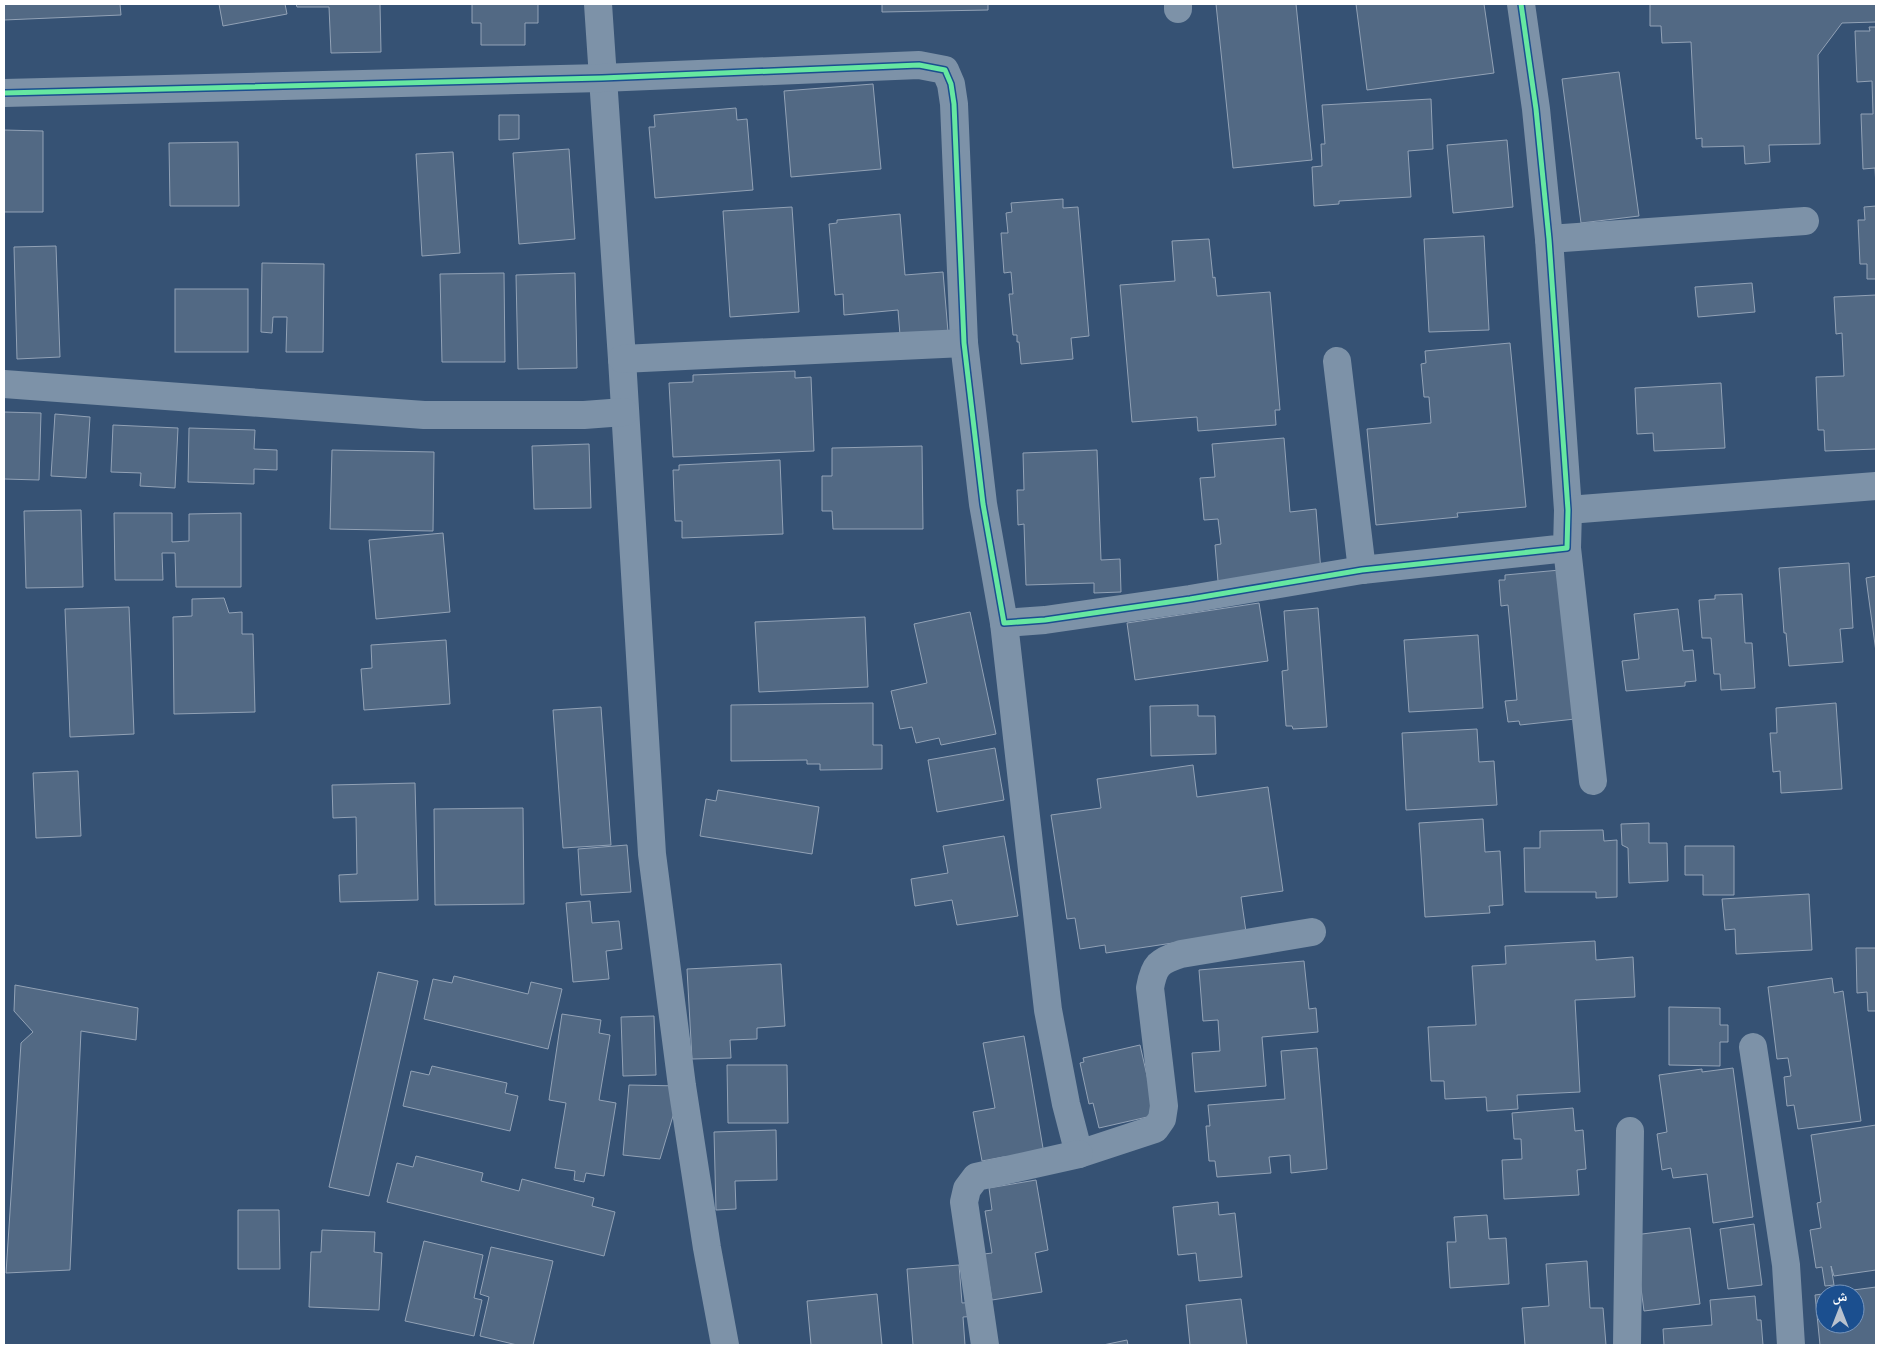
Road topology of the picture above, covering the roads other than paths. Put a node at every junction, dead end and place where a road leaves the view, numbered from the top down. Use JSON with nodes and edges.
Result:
{"nodes":[{"id":1,"x":598,"y":4,"type":"edge"},
{"id":2,"x":1520,"y":4,"type":"edge"},
{"id":3,"x":602,"y":78,"type":"junction"},
{"id":4,"x":4,"y":93,"type":"edge"},
{"id":5,"x":1805,"y":221,"type":"dead end"},
{"id":6,"x":1549,"y":239,"type":"junction"},
{"id":7,"x":964,"y":343,"type":"junction"},
{"id":8,"x":622,"y":359,"type":"junction"},
{"id":9,"x":1337,"y":360,"type":"dead end"},
{"id":10,"x":4,"y":384,"type":"edge"},
{"id":11,"x":624,"y":412,"type":"junction"},
{"id":12,"x":1876,"y":486,"type":"edge"},
{"id":13,"x":1568,"y":510,"type":"junction"},
{"id":14,"x":1567,"y":548,"type":"junction"},
{"id":15,"x":1362,"y":570,"type":"junction"},
{"id":16,"x":1004,"y":623,"type":"junction"},
{"id":17,"x":1593,"y":781,"type":"dead end"},
{"id":18,"x":1312,"y":932,"type":"dead end"},
{"id":19,"x":1754,"y":1046,"type":"dead end"},
{"id":20,"x":1630,"y":1131,"type":"dead end"},
{"id":21,"x":1079,"y":1154,"type":"junction"},
{"id":22,"x":725,"y":1345,"type":"edge"},
{"id":23,"x":985,"y":1345,"type":"edge"},
{"id":24,"x":1627,"y":1345,"type":"edge"},
{"id":25,"x":1791,"y":1345,"type":"edge"}],
"edges":[{"from":1,"to":3,"type":"street"},
{"from":2,"to":6,"type":"street"},
{"from":3,"to":4,"type":"street"},
{"from":3,"to":7,"type":"street"},
{"from":3,"to":8,"type":"street"},
{"from":5,"to":6,"type":"street"},
{"from":6,"to":13,"type":"street"},
{"from":7,"to":8,"type":"street"},
{"from":7,"to":16,"type":"street"},
{"from":8,"to":11,"type":"street"},
{"from":9,"to":15,"type":"street"},
{"from":10,"to":11,"type":"street"},
{"from":11,"to":22,"type":"street"},
{"from":12,"to":13,"type":"street"},
{"from":13,"to":14,"type":"street"},
{"from":14,"to":15,"type":"street"},
{"from":14,"to":17,"type":"street"},
{"from":15,"to":16,"type":"street"},
{"from":16,"to":21,"type":"street"},
{"from":18,"to":21,"type":"street"},
{"from":19,"to":25,"type":"street"},
{"from":20,"to":24,"type":"street"},
{"from":21,"to":23,"type":"street"}]}
